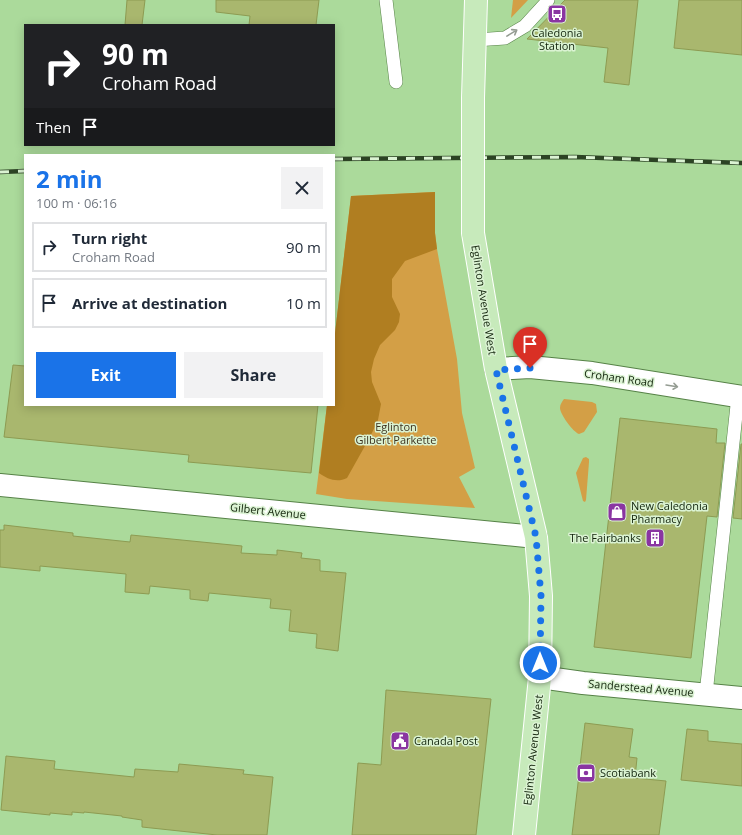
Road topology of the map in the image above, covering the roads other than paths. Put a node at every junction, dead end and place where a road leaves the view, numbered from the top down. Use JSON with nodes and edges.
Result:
{"nodes":[{"id":1,"x":386,"y":0,"type":"edge"},
{"id":2,"x":476,"y":0,"type":"edge"},
{"id":3,"x":548,"y":0,"type":"edge"},
{"id":4,"x":474,"y":40,"type":"junction"},
{"id":5,"x":396,"y":82,"type":"dead end"},
{"id":6,"x":496,"y":370,"type":"junction"},
{"id":7,"x":740,"y":396,"type":"edge"},
{"id":8,"x":0,"y":485,"type":"edge"},
{"id":9,"x":536,"y":537,"type":"junction"},
{"id":10,"x":540,"y":677,"type":"junction"},
{"id":11,"x":706,"y":694,"type":"junction"},
{"id":12,"x":742,"y":698,"type":"edge"},
{"id":13,"x":524,"y":835,"type":"edge"}],
"edges":[{"from":1,"to":5,"type":"lane"},
{"from":2,"to":4,"type":"main road","name":"Eglinton Avenue West"},
{"from":4,"to":3,"type":"lane","one_way":true},
{"from":4,"to":6,"type":"main road","name":"Eglinton Avenue West","bridge":true},
{"from":6,"to":7,"type":"street","name":"Croham Road","one_way":true},
{"from":6,"to":9,"type":"main road","name":"Eglinton Avenue West"},
{"from":7,"to":11,"type":"lane"},
{"from":8,"to":9,"type":"street","name":"Gilbert Avenue"},
{"from":9,"to":10,"type":"main road","name":"Eglinton Avenue West"},
{"from":10,"to":11,"type":"street","name":"Sanderstead Avenue"},
{"from":10,"to":13,"type":"main road","name":"Eglinton Avenue West"},
{"from":11,"to":12,"type":"street","name":"Sanderstead Avenue"}]}
